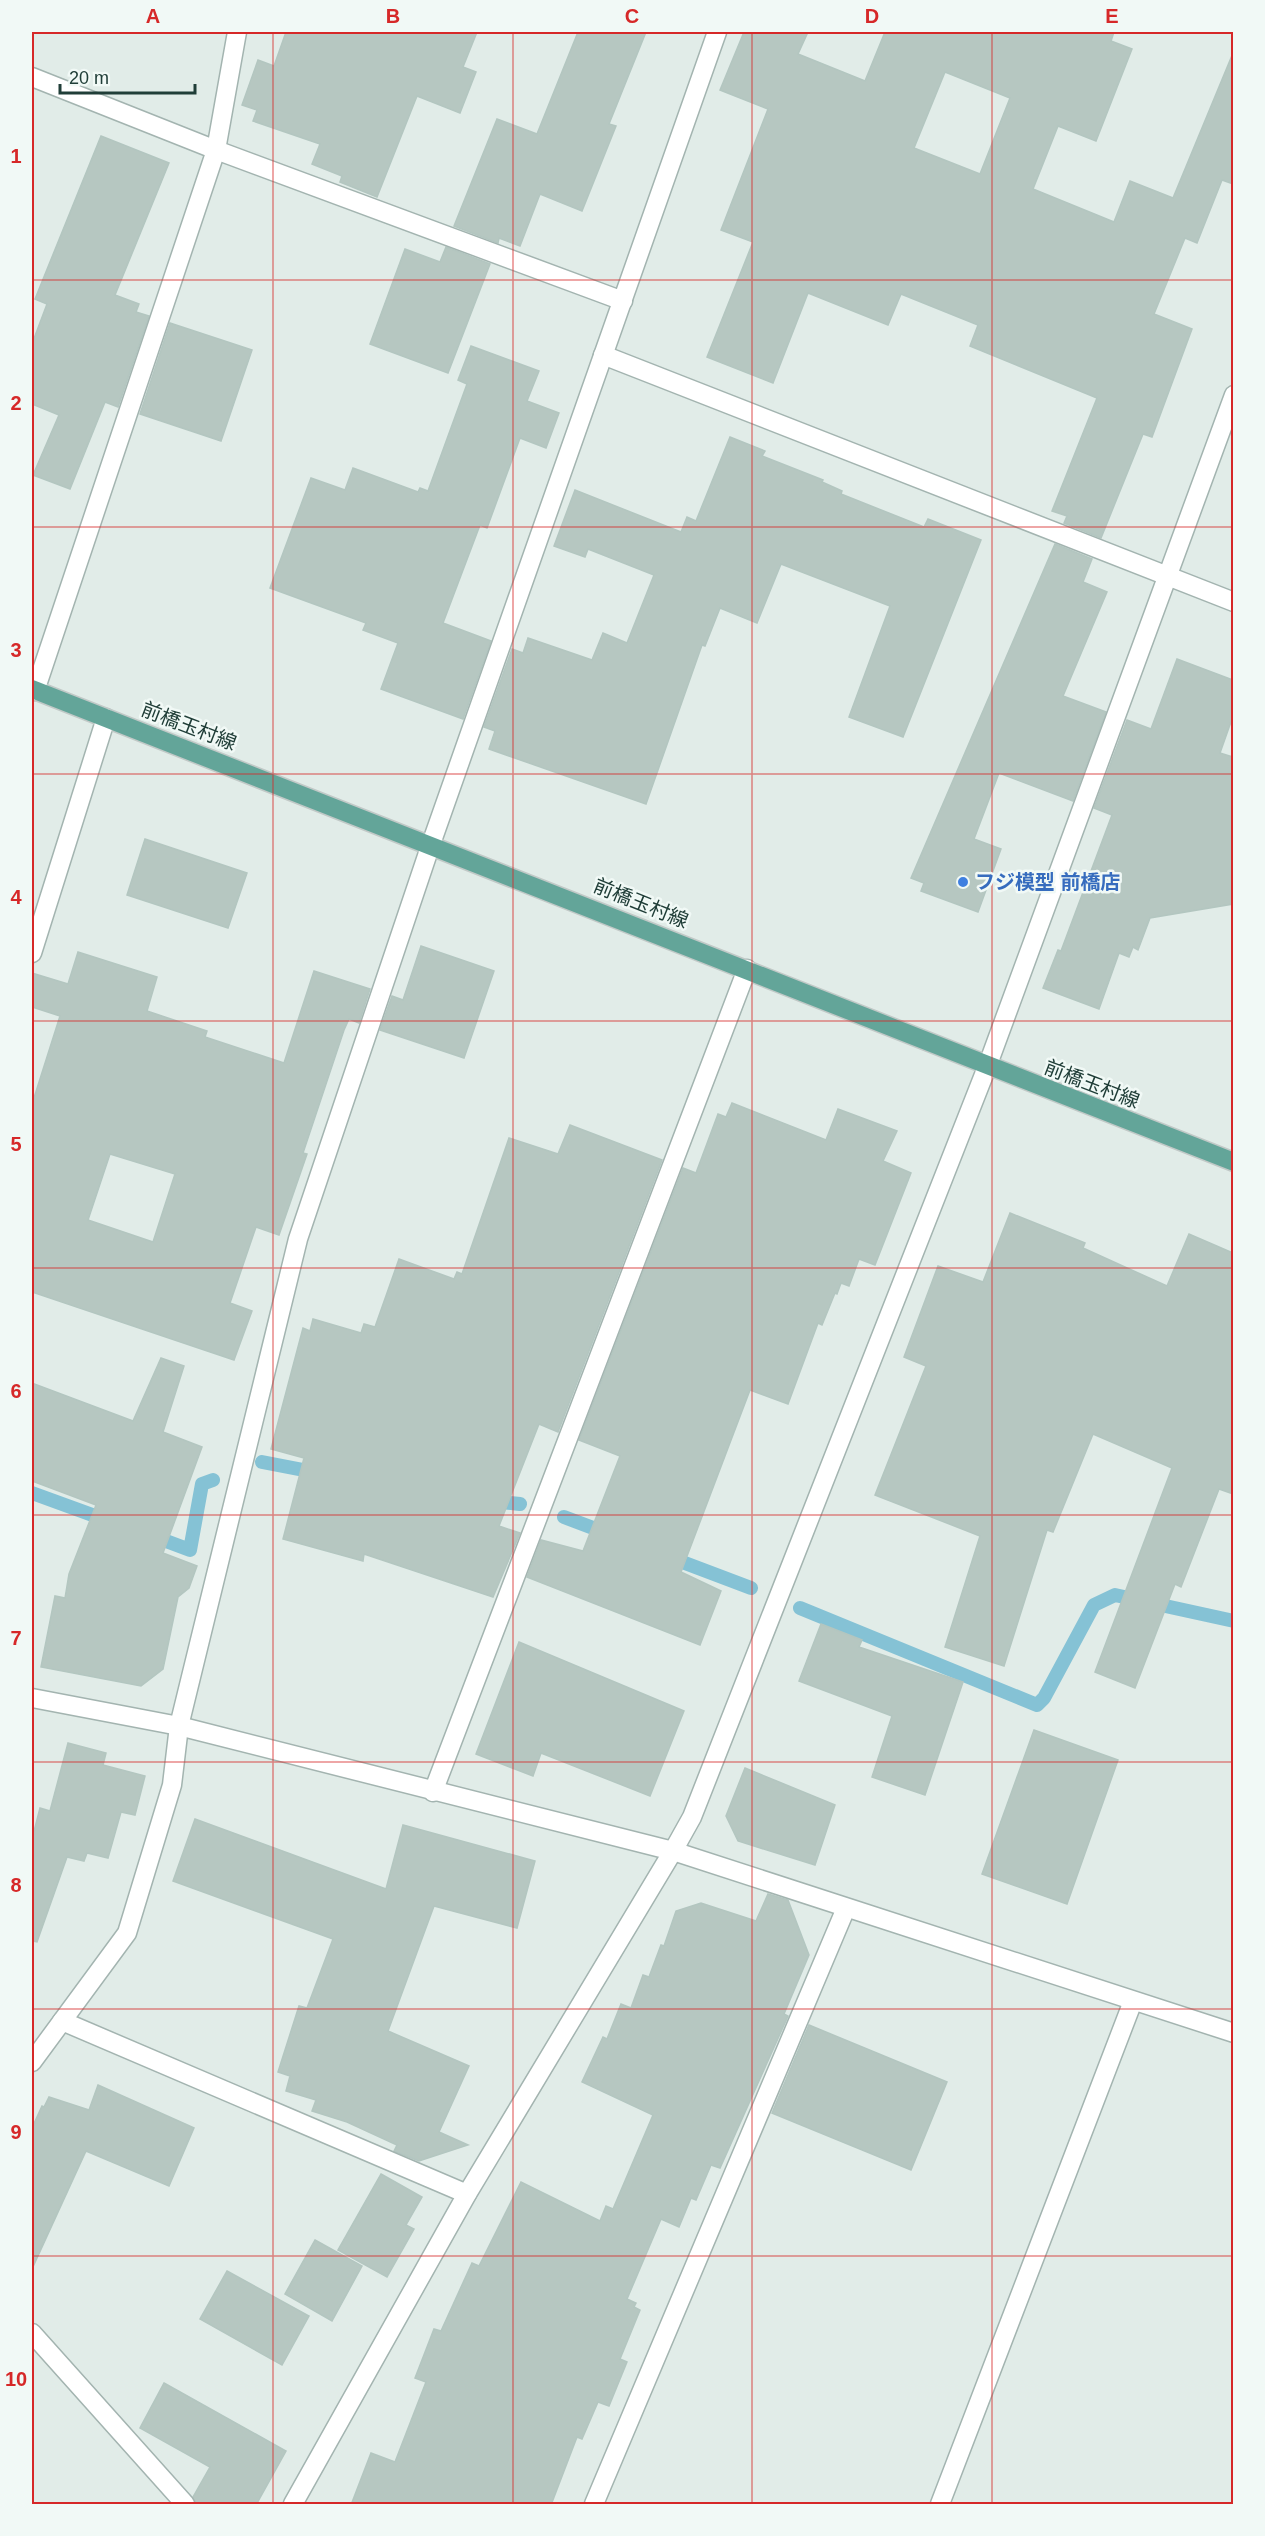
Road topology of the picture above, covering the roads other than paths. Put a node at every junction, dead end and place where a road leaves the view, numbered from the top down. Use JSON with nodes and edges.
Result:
{"nodes":[{"id":1,"x":237,"y":32,"type":"edge"},
{"id":2,"x":717,"y":32,"type":"edge"},
{"id":3,"x":32,"y":77,"type":"edge"},
{"id":4,"x":216,"y":150,"type":"junction"},
{"id":5,"x":623,"y":301,"type":"junction"},
{"id":6,"x":603,"y":355,"type":"junction"},
{"id":7,"x":1233,"y":395,"type":"edge"},
{"id":8,"x":1167,"y":575,"type":"junction"},
{"id":9,"x":1233,"y":602,"type":"edge"},
{"id":10,"x":33,"y":690,"type":"edge"},
{"id":11,"x":105,"y":718,"type":"junction"},
{"id":12,"x":431,"y":844,"type":"junction"},
{"id":13,"x":32,"y":953,"type":"edge"},
{"id":14,"x":747,"y":969,"type":"junction"},
{"id":15,"x":987,"y":1067,"type":"junction"},
{"id":16,"x":1233,"y":1162,"type":"edge"},
{"id":17,"x":32,"y":1698,"type":"edge"},
{"id":18,"x":179,"y":1726,"type":"junction"},
{"id":19,"x":433,"y":1792,"type":"junction"},
{"id":20,"x":673,"y":1851,"type":"junction"},
{"id":21,"x":846,"y":1908,"type":"junction"},
{"id":22,"x":1133,"y":2001,"type":"junction"},
{"id":23,"x":62,"y":2021,"type":"junction"},
{"id":24,"x":1233,"y":2033,"type":"edge"},
{"id":25,"x":32,"y":2062,"type":"edge"},
{"id":26,"x":467,"y":2194,"type":"junction"},
{"id":27,"x":32,"y":2333,"type":"edge"},
{"id":28,"x":185,"y":2505,"type":"edge"},
{"id":29,"x":294,"y":2505,"type":"edge"},
{"id":30,"x":594,"y":2505,"type":"edge"},
{"id":31,"x":940,"y":2505,"type":"edge"}],
"edges":[{"from":1,"to":4,"type":"street"},
{"from":2,"to":5,"type":"street"},
{"from":3,"to":4,"type":"street"},
{"from":4,"to":5,"type":"street"},
{"from":4,"to":10,"type":"street"},
{"from":5,"to":6,"type":"street"},
{"from":6,"to":8,"type":"street"},
{"from":6,"to":12,"type":"street"},
{"from":7,"to":8,"type":"street"},
{"from":8,"to":9,"type":"street"},
{"from":8,"to":15,"type":"street"},
{"from":10,"to":11,"type":"main road","name":"前橋玉村線"},
{"from":11,"to":12,"type":"main road","name":"前橋玉村線"},
{"from":11,"to":13,"type":"street"},
{"from":12,"to":14,"type":"main road","name":"前橋玉村線"},
{"from":12,"to":18,"type":"street"},
{"from":14,"to":15,"type":"main road","name":"前橋玉村線"},
{"from":14,"to":19,"type":"street"},
{"from":15,"to":16,"type":"main road","name":"前橋玉村線"},
{"from":15,"to":20,"type":"street"},
{"from":17,"to":18,"type":"street"},
{"from":18,"to":19,"type":"street"},
{"from":18,"to":23,"type":"street"},
{"from":19,"to":20,"type":"street"},
{"from":20,"to":21,"type":"street"},
{"from":20,"to":26,"type":"street"},
{"from":21,"to":22,"type":"street"},
{"from":21,"to":30,"type":"street"},
{"from":22,"to":24,"type":"street"},
{"from":22,"to":31,"type":"street"},
{"from":23,"to":25,"type":"street"},
{"from":23,"to":26,"type":"street"},
{"from":26,"to":29,"type":"street"},
{"from":27,"to":28,"type":"street"}]}
